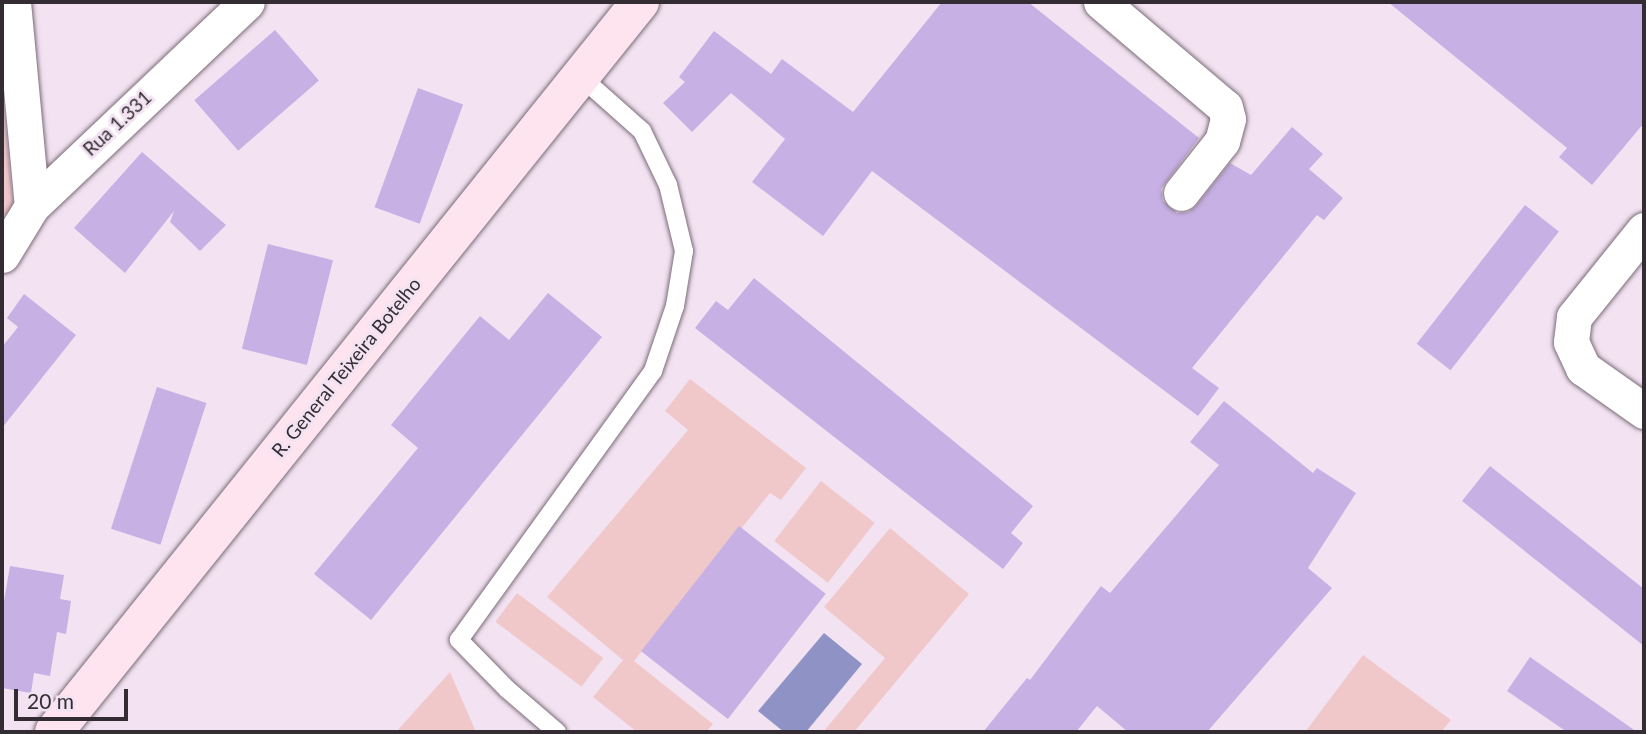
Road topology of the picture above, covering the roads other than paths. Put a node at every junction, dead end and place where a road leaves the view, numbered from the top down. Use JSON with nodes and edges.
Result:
{"nodes":[{"id":1,"x":13,"y":2,"type":"edge"},
{"id":2,"x":247,"y":2,"type":"edge"},
{"id":3,"x":639,"y":2,"type":"edge"},
{"id":4,"x":1101,"y":2,"type":"edge"},
{"id":5,"x":579,"y":75,"type":"junction"},
{"id":6,"x":1181,"y":193,"type":"dead end"},
{"id":7,"x":32,"y":206,"type":"junction"},
{"id":8,"x":1644,"y":230,"type":"edge"},
{"id":9,"x":2,"y":256,"type":"edge"},
{"id":10,"x":1644,"y":411,"type":"edge"},
{"id":11,"x":54,"y":732,"type":"edge"},
{"id":12,"x":557,"y":732,"type":"edge"}],
"edges":[{"from":1,"to":7,"type":"street"},
{"from":2,"to":7,"type":"street","name":"Rua 1.331"},
{"from":3,"to":5,"type":"street","name":"R. General Teixeira Botelho"},
{"from":4,"to":6,"type":"street"},
{"from":5,"to":11,"type":"street","name":"R. General Teixeira Botelho"},
{"from":5,"to":12,"type":"lane"},
{"from":7,"to":9,"type":"street","name":"Rua 1.331"},
{"from":8,"to":10,"type":"street"}]}
